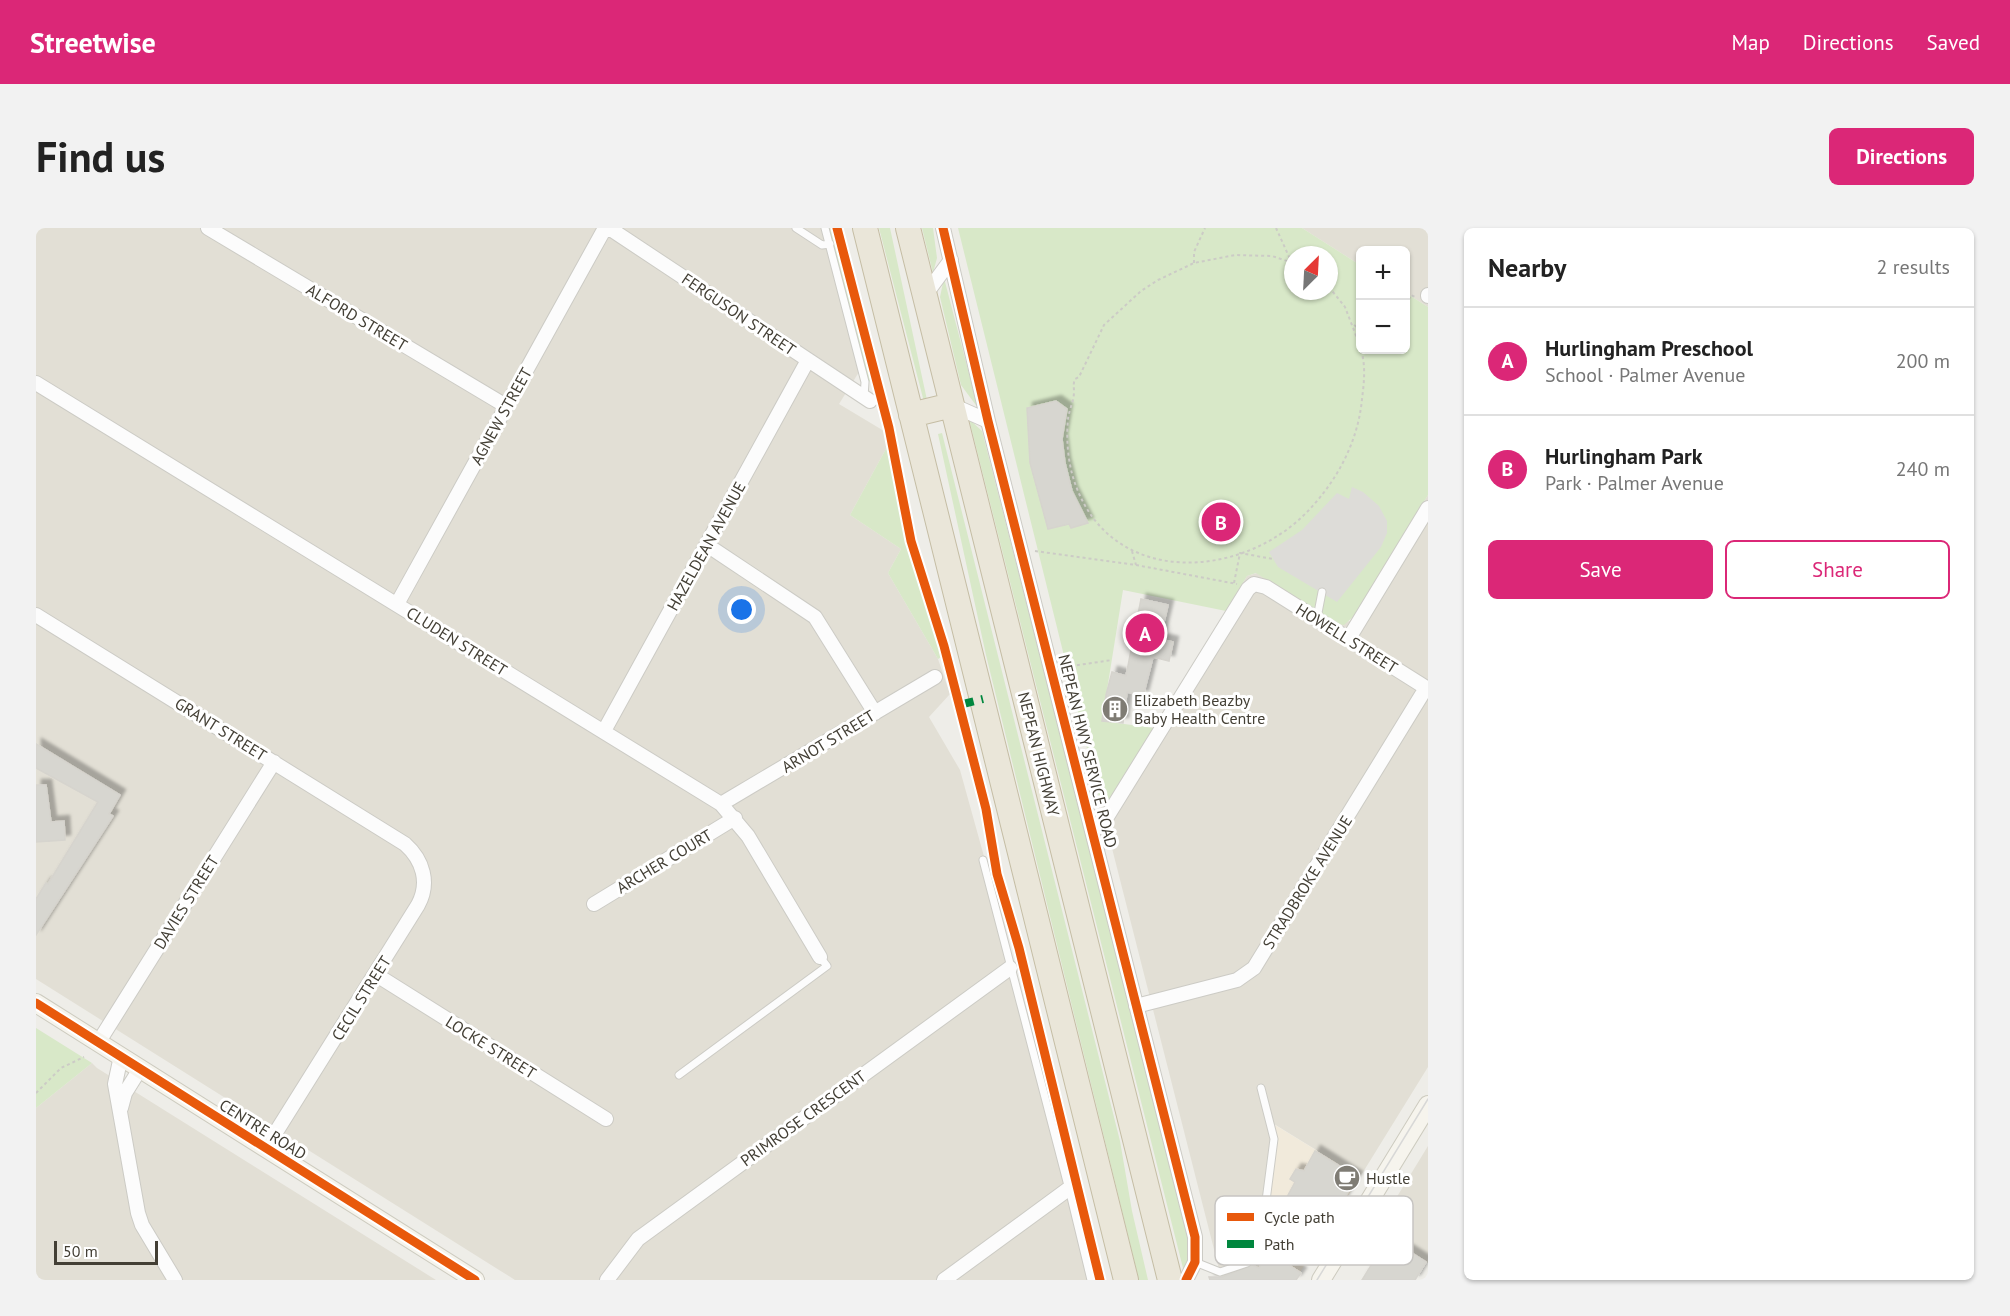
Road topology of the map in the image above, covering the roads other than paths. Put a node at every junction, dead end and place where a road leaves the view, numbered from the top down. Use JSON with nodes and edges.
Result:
{"nodes":[{"id":1,"x":208,"y":228,"type":"edge"},
{"id":2,"x":607,"y":228,"type":"edge"},
{"id":3,"x":796,"y":228,"type":"edge"},
{"id":4,"x":825,"y":228,"type":"edge"},
{"id":5,"x":865,"y":228,"type":"edge"},
{"id":6,"x":908,"y":228,"type":"edge"},
{"id":7,"x":943,"y":228,"type":"edge"},
{"id":8,"x":830,"y":244,"type":"junction"},
{"id":9,"x":951,"y":260,"type":"junction"},
{"id":10,"x":925,"y":295,"type":"junction"},
{"id":11,"x":808,"y":360,"type":"junction"},
{"id":12,"x":36,"y":383,"type":"edge"},
{"id":13,"x":867,"y":399,"type":"joint"},
{"id":14,"x":952,"y":405,"type":"junction"},
{"id":15,"x":506,"y":406,"type":"junction"},
{"id":16,"x":911,"y":415,"type":"junction"},
{"id":17,"x":988,"y":421,"type":"junction"},
{"id":18,"x":1428,"y":507,"type":"edge"},
{"id":19,"x":707,"y":545,"type":"junction"},
{"id":20,"x":1322,"y":592,"type":"dead end"},
{"id":21,"x":398,"y":604,"type":"junction"},
{"id":22,"x":36,"y":615,"type":"edge"},
{"id":23,"x":1317,"y":618,"type":"junction"},
{"id":24,"x":1349,"y":638,"type":"junction"},
{"id":25,"x":935,"y":677,"type":"dead end"},
{"id":26,"x":1427,"y":688,"type":"edge"},
{"id":27,"x":875,"y":713,"type":"junction"},
{"id":28,"x":604,"y":731,"type":"junction"},
{"id":29,"x":274,"y":762,"type":"junction"},
{"id":30,"x":721,"y":804,"type":"junction"},
{"id":31,"x":735,"y":818,"type":"junction"},
{"id":32,"x":1094,"y":830,"type":"junction"},
{"id":33,"x":405,"y":844,"type":"joint"},
{"id":34,"x":982,"y":860,"type":"dead end"},
{"id":35,"x":594,"y":904,"type":"dead end"},
{"id":36,"x":820,"y":957,"type":"joint"},
{"id":37,"x":1011,"y":968,"type":"junction"},
{"id":38,"x":375,"y":974,"type":"junction"},
{"id":39,"x":36,"y":1003,"type":"edge"},
{"id":40,"x":1136,"y":1006,"type":"junction"},
{"id":41,"x":98,"y":1042,"type":"junction"},
{"id":42,"x":121,"y":1056,"type":"junction"},
{"id":43,"x":140,"y":1069,"type":"junction"},
{"id":44,"x":679,"y":1075,"type":"dead end"},
{"id":45,"x":1261,"y":1088,"type":"dead end"},
{"id":46,"x":1428,"y":1106,"type":"edge"},
{"id":47,"x":121,"y":1108,"type":"junction"},
{"id":48,"x":606,"y":1119,"type":"dead end"},
{"id":49,"x":266,"y":1148,"type":"junction"},
{"id":50,"x":1067,"y":1190,"type":"junction"},
{"id":51,"x":1267,"y":1196,"type":"edge"},
{"id":52,"x":1373,"y":1196,"type":"edge"},
{"id":53,"x":1194,"y":1262,"type":"junction"},
{"id":54,"x":1241,"y":1265,"type":"edge"},
{"id":55,"x":1330,"y":1265,"type":"edge"},
{"id":56,"x":1165,"y":1274,"type":"edge"},
{"id":57,"x":175,"y":1280,"type":"edge"},
{"id":58,"x":475,"y":1280,"type":"edge"},
{"id":59,"x":608,"y":1280,"type":"edge"},
{"id":60,"x":944,"y":1280,"type":"edge"},
{"id":61,"x":1090,"y":1280,"type":"edge"},
{"id":62,"x":1126,"y":1280,"type":"edge"},
{"id":63,"x":1186,"y":1280,"type":"edge"},
{"id":64,"x":1321,"y":1280,"type":"edge"}],
"edges":[{"from":1,"to":15,"type":"street","name":"ALFORD STREET"},
{"from":2,"to":11,"type":"street","name":"FERGUSON STREET"},
{"from":2,"to":15,"type":"street","name":"AGNEW STREET"},
{"from":3,"to":8,"type":"lane"},
{"from":4,"to":8,"type":"lane"},
{"from":5,"to":16,"type":"highway"},
{"from":6,"to":10,"type":"highway","name":"NEPEAN HIGHWAY"},
{"from":7,"to":9,"type":"street","name":"NEPEAN HWY SERVICE ROAD"},
{"from":8,"to":13,"type":"lane"},
{"from":9,"to":10,"type":"street"},
{"from":9,"to":17,"type":"street","name":"NEPEAN HWY SERVICE ROAD"},
{"from":10,"to":14,"type":"highway","name":"NEPEAN HIGHWAY"},
{"from":11,"to":13,"type":"street","name":"FERGUSON STREET"},
{"from":11,"to":19,"type":"street","name":"HAZELDEAN AVENUE"},
{"from":12,"to":21,"type":"street","name":"CLUDEN STREET"},
{"from":14,"to":16,"type":"highway"},
{"from":14,"to":17,"type":"street"},
{"from":14,"to":56,"type":"highway","name":"NEPEAN HIGHWAY"},
{"from":15,"to":21,"type":"street","name":"AGNEW STREET"},
{"from":16,"to":62,"type":"highway"},
{"from":17,"to":32,"type":"street","name":"NEPEAN HWY SERVICE ROAD"},
{"from":18,"to":24,"type":"street"},
{"from":19,"to":27,"type":"street"},
{"from":19,"to":28,"type":"street","name":"HAZELDEAN AVENUE"},
{"from":20,"to":23,"type":"lane"},
{"from":21,"to":28,"type":"street","name":"CLUDEN STREET"},
{"from":22,"to":29,"type":"street","name":"GRANT STREET"},
{"from":23,"to":24,"type":"street","name":"HOWELL STREET"},
{"from":23,"to":32,"type":"street","name":"HOWELL STREET"},
{"from":24,"to":26,"type":"street","name":"HOWELL STREET"},
{"from":25,"to":27,"type":"street","name":"ARNOT STREET"},
{"from":26,"to":40,"type":"street","name":"STRADBROKE AVENUE"},
{"from":27,"to":30,"type":"street","name":"ARNOT STREET"},
{"from":28,"to":30,"type":"street","name":"CLUDEN STREET"},
{"from":29,"to":33,"type":"street","name":"GRANT STREET"},
{"from":29,"to":41,"type":"street","name":"DAVIES STREET"},
{"from":30,"to":31,"type":"street","name":"CLUDEN STREET"},
{"from":31,"to":35,"type":"street","name":"ARCHER COURT"},
{"from":31,"to":36,"type":"street","name":"CLUDEN STREET"},
{"from":32,"to":40,"type":"street","name":"NEPEAN HWY SERVICE ROAD"},
{"from":33,"to":38,"type":"street","name":"CECIL STREET"},
{"from":34,"to":37,"type":"lane"},
{"from":36,"to":44,"type":"lane"},
{"from":37,"to":50,"type":"lane"},
{"from":37,"to":59,"type":"street","name":"PRIMROSE CRESCENT"},
{"from":38,"to":48,"type":"street","name":"LOCKE STREET"},
{"from":38,"to":49,"type":"street","name":"CECIL STREET"},
{"from":39,"to":41,"type":"main road","name":"CENTRE ROAD"},
{"from":40,"to":53,"type":"street","name":"NEPEAN HWY SERVICE ROAD"},
{"from":41,"to":42,"type":"main road","name":"CENTRE ROAD"},
{"from":42,"to":43,"type":"main road","name":"CENTRE ROAD"},
{"from":42,"to":47,"type":"street"},
{"from":43,"to":47,"type":"street"},
{"from":43,"to":49,"type":"main road","name":"CENTRE ROAD"},
{"from":45,"to":51,"type":"lane"},
{"from":46,"to":52,"type":"main road"},
{"from":47,"to":57,"type":"street"},
{"from":49,"to":58,"type":"main road","name":"CENTRE ROAD"},
{"from":50,"to":60,"type":"street"},
{"from":50,"to":61,"type":"lane"},
{"from":53,"to":54,"type":"lane"},
{"from":53,"to":63,"type":"street","name":"NEPEAN HWY SERVICE ROAD"},
{"from":55,"to":64,"type":"main road"}]}
